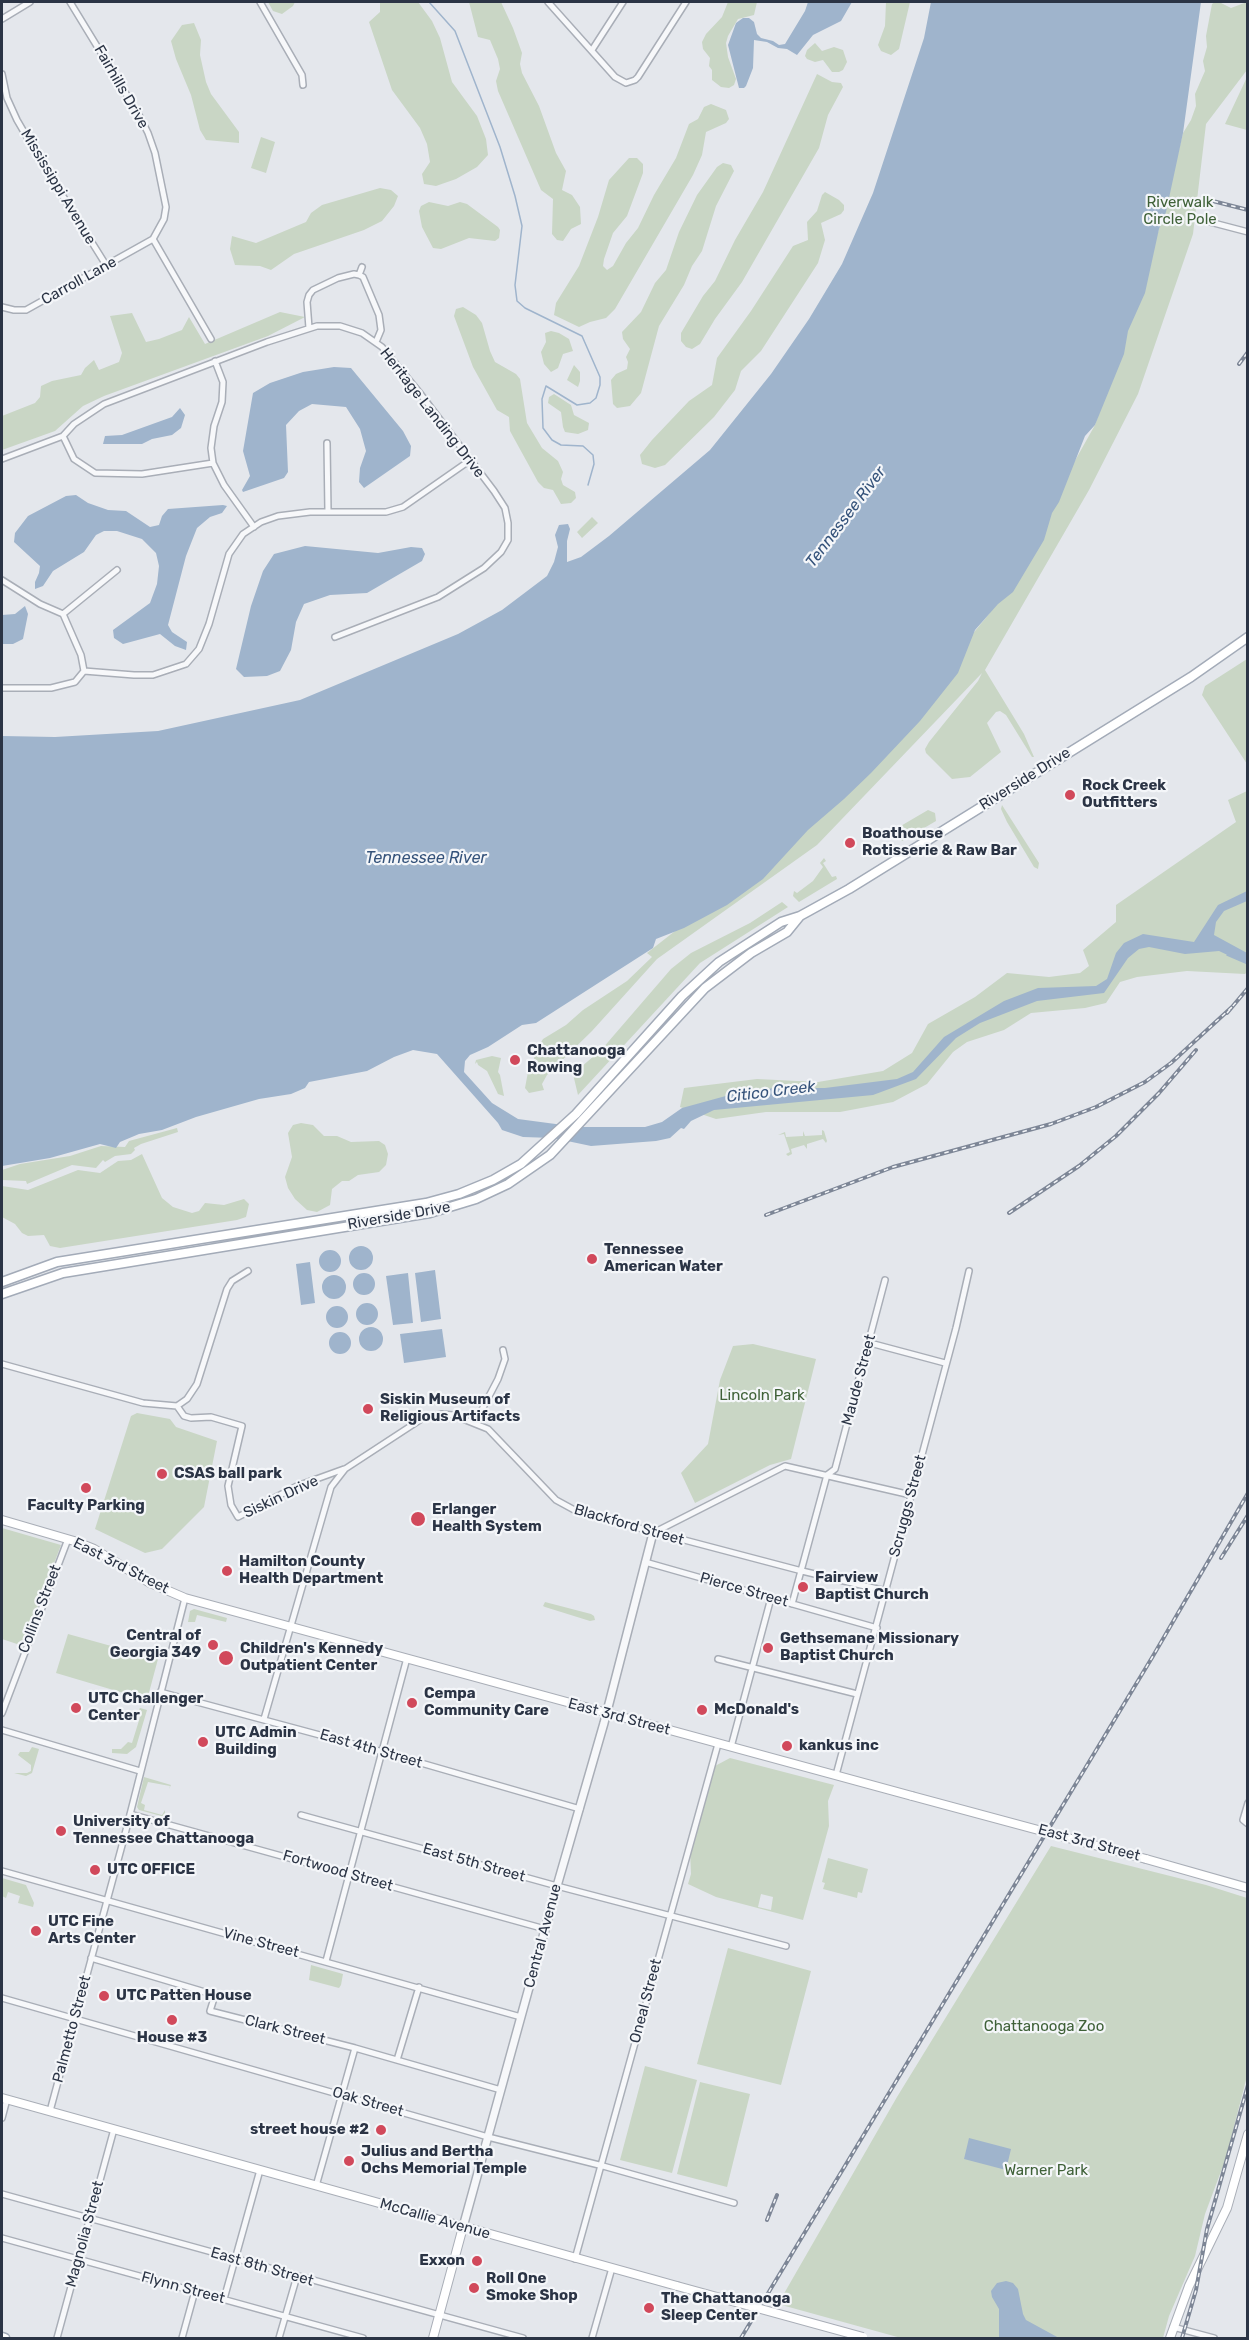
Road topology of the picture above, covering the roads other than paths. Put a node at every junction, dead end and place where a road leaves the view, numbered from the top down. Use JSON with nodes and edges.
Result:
{"nodes":[{"id":1,"x":30,"y":2,"type":"edge"},
{"id":2,"x":70,"y":2,"type":"edge"},
{"id":3,"x":260,"y":2,"type":"edge"},
{"id":4,"x":548,"y":2,"type":"edge"},
{"id":5,"x":623,"y":2,"type":"edge"},
{"id":6,"x":686,"y":2,"type":"edge"},
{"id":7,"x":2,"y":19,"type":"edge"},
{"id":8,"x":592,"y":50,"type":"junction"},
{"id":9,"x":2,"y":74,"type":"edge"},
{"id":10,"x":303,"y":85,"type":"dead end"},
{"id":11,"x":1206,"y":220,"type":"dead end"},
{"id":12,"x":1248,"y":232,"type":"edge"},
{"id":13,"x":153,"y":239,"type":"junction"},
{"id":14,"x":106,"y":265,"type":"junction"},
{"id":15,"x":362,"y":267,"type":"dead end"},
{"id":16,"x":359,"y":275,"type":"junction"},
{"id":17,"x":2,"y":307,"type":"edge"},
{"id":18,"x":309,"y":328,"type":"junction"},
{"id":19,"x":211,"y":339,"type":"dead end"},
{"id":20,"x":376,"y":342,"type":"junction"},
{"id":21,"x":215,"y":361,"type":"junction"},
{"id":22,"x":63,"y":436,"type":"junction"},
{"id":23,"x":327,"y":443,"type":"dead end"},
{"id":24,"x":2,"y":459,"type":"edge"},
{"id":25,"x":469,"y":462,"type":"junction"},
{"id":26,"x":213,"y":463,"type":"junction"},
{"id":27,"x":328,"y":512,"type":"junction"},
{"id":28,"x":254,"y":527,"type":"junction"},
{"id":29,"x":117,"y":570,"type":"dead end"},
{"id":30,"x":2,"y":580,"type":"edge"},
{"id":31,"x":63,"y":614,"type":"junction"},
{"id":32,"x":335,"y":637,"type":"dead end"},
{"id":33,"x":1248,"y":637,"type":"edge"},
{"id":34,"x":84,"y":671,"type":"junction"},
{"id":35,"x":2,"y":688,"type":"edge"},
{"id":36,"x":800,"y":916,"type":"junction"},
{"id":37,"x":248,"y":1271,"type":"dead end"},
{"id":38,"x":969,"y":1271,"type":"dead end"},
{"id":39,"x":885,"y":1280,"type":"dead end"},
{"id":40,"x":2,"y":1282,"type":"edge"},
{"id":41,"x":2,"y":1294,"type":"edge"},
{"id":42,"x":870,"y":1343,"type":"junction"},
{"id":43,"x":503,"y":1350,"type":"dead end"},
{"id":44,"x":945,"y":1363,"type":"junction"},
{"id":45,"x":2,"y":1364,"type":"edge"},
{"id":46,"x":177,"y":1406,"type":"junction"},
{"id":47,"x":475,"y":1423,"type":"junction"},
{"id":48,"x":345,"y":1469,"type":"junction"},
{"id":49,"x":827,"y":1475,"type":"junction"},
{"id":50,"x":911,"y":1495,"type":"junction"},
{"id":51,"x":2,"y":1520,"type":"edge"},
{"id":52,"x":652,"y":1533,"type":"junction"},
{"id":53,"x":68,"y":1539,"type":"junction"},
{"id":54,"x":645,"y":1562,"type":"junction"},
{"id":55,"x":802,"y":1571,"type":"junction"},
{"id":56,"x":886,"y":1591,"type":"junction"},
{"id":57,"x":185,"y":1598,"type":"junction"},
{"id":58,"x":771,"y":1598,"type":"junction"},
{"id":59,"x":792,"y":1604,"type":"junction"},
{"id":60,"x":290,"y":1625,"type":"junction"},
{"id":61,"x":877,"y":1628,"type":"junction"},
{"id":62,"x":407,"y":1658,"type":"junction"},
{"id":63,"x":718,"y":1659,"type":"dead end"},
{"id":64,"x":753,"y":1668,"type":"junction"},
{"id":65,"x":160,"y":1692,"type":"junction"},
{"id":66,"x":857,"y":1694,"type":"junction"},
{"id":67,"x":2,"y":1713,"type":"edge"},
{"id":68,"x":606,"y":1714,"type":"junction"},
{"id":69,"x":264,"y":1719,"type":"junction"},
{"id":70,"x":2,"y":1730,"type":"edge"},
{"id":71,"x":718,"y":1744,"type":"junction"},
{"id":72,"x":731,"y":1748,"type":"junction"},
{"id":73,"x":383,"y":1752,"type":"junction"},
{"id":74,"x":140,"y":1771,"type":"junction"},
{"id":75,"x":836,"y":1775,"type":"junction"},
{"id":76,"x":1248,"y":1803,"type":"edge"},
{"id":77,"x":580,"y":1809,"type":"junction"},
{"id":78,"x":130,"y":1814,"type":"junction"},
{"id":79,"x":301,"y":1815,"type":"dead end"},
{"id":80,"x":1248,"y":1824,"type":"edge"},
{"id":81,"x":361,"y":1831,"type":"junction"},
{"id":82,"x":2,"y":1870,"type":"edge"},
{"id":83,"x":350,"y":1875,"type":"junction"},
{"id":84,"x":556,"y":1886,"type":"junction"},
{"id":85,"x":1248,"y":1888,"type":"edge"},
{"id":86,"x":106,"y":1900,"type":"junction"},
{"id":87,"x":669,"y":1915,"type":"junction"},
{"id":88,"x":545,"y":1929,"type":"junction"},
{"id":89,"x":786,"y":1946,"type":"dead end"},
{"id":90,"x":91,"y":1959,"type":"junction"},
{"id":91,"x":326,"y":1961,"type":"junction"},
{"id":92,"x":419,"y":1987,"type":"junction"},
{"id":93,"x":2,"y":1998,"type":"edge"},
{"id":94,"x":521,"y":2017,"type":"junction"},
{"id":95,"x":75,"y":2019,"type":"junction"},
{"id":96,"x":355,"y":2048,"type":"junction"},
{"id":97,"x":397,"y":2060,"type":"junction"},
{"id":98,"x":501,"y":2090,"type":"junction"},
{"id":99,"x":340,"y":2094,"type":"junction"},
{"id":100,"x":4,"y":2099,"type":"edge"},
{"id":101,"x":50,"y":2111,"type":"junction"},
{"id":102,"x":2,"y":2118,"type":"edge"},
{"id":103,"x":114,"y":2129,"type":"junction"},
{"id":104,"x":1248,"y":2134,"type":"edge"},
{"id":105,"x":488,"y":2137,"type":"junction"},
{"id":106,"x":603,"y":2166,"type":"junction"},
{"id":107,"x":260,"y":2170,"type":"junction"},
{"id":108,"x":316,"y":2186,"type":"junction"},
{"id":109,"x":2,"y":2194,"type":"edge"},
{"id":110,"x":734,"y":2203,"type":"dead end"},
{"id":111,"x":89,"y":2219,"type":"junction"},
{"id":112,"x":463,"y":2227,"type":"junction"},
{"id":113,"x":2,"y":2238,"type":"edge"},
{"id":114,"x":78,"y":2259,"type":"junction"},
{"id":115,"x":235,"y":2259,"type":"junction"},
{"id":116,"x":575,"y":2259,"type":"junction"},
{"id":117,"x":612,"y":2268,"type":"junction"},
{"id":118,"x":297,"y":2276,"type":"junction"},
{"id":119,"x":195,"y":2291,"type":"junction"},
{"id":120,"x":225,"y":2299,"type":"junction"},
{"id":121,"x":285,"y":2317,"type":"junction"},
{"id":122,"x":439,"y":2317,"type":"junction"},
{"id":123,"x":1173,"y":2327,"type":"junction"},
{"id":124,"x":57,"y":2338,"type":"edge"},
{"id":125,"x":182,"y":2338,"type":"edge"},
{"id":126,"x":279,"y":2338,"type":"edge"},
{"id":127,"x":363,"y":2338,"type":"edge"},
{"id":128,"x":433,"y":2338,"type":"edge"},
{"id":129,"x":523,"y":2338,"type":"edge"},
{"id":130,"x":592,"y":2338,"type":"edge"},
{"id":131,"x":866,"y":2338,"type":"edge"},
{"id":132,"x":1170,"y":2338,"type":"edge"},
{"id":133,"x":1214,"y":2338,"type":"edge"}],
"edges":[{"from":1,"to":7,"type":"street"},
{"from":2,"to":13,"type":"street","name":"Fairhills Drive"},
{"from":3,"to":10,"type":"street"},
{"from":4,"to":8,"type":"street"},
{"from":5,"to":8,"type":"street"},
{"from":6,"to":8,"type":"street"},
{"from":9,"to":14,"type":"street","name":"Mississippi Avenue"},
{"from":11,"to":12,"type":"street"},
{"from":13,"to":14,"type":"street","name":"Carroll Lane"},
{"from":13,"to":19,"type":"street"},
{"from":14,"to":17,"type":"street","name":"Carroll Lane"},
{"from":15,"to":16,"type":"street"},
{"from":16,"to":18,"type":"street"},
{"from":16,"to":20,"type":"street"},
{"from":18,"to":20,"type":"street","name":"Heritage Landing Drive"},
{"from":18,"to":21,"type":"street","name":"Heritage Landing Drive"},
{"from":20,"to":25,"type":"street","name":"Heritage Landing Drive"},
{"from":21,"to":22,"type":"street","name":"Heritage Landing Drive"},
{"from":21,"to":26,"type":"street"},
{"from":22,"to":24,"type":"street","name":"Heritage Landing Drive"},
{"from":22,"to":26,"type":"street"},
{"from":23,"to":27,"type":"street"},
{"from":25,"to":27,"type":"street"},
{"from":25,"to":32,"type":"street","name":"Heritage Landing Drive"},
{"from":26,"to":28,"type":"street"},
{"from":27,"to":28,"type":"street"},
{"from":28,"to":34,"type":"street"},
{"from":29,"to":31,"type":"street"},
{"from":30,"to":31,"type":"street"},
{"from":31,"to":34,"type":"street"},
{"from":33,"to":36,"type":"main road","name":"Riverside Drive"},
{"from":34,"to":35,"type":"street"},
{"from":36,"to":40,"type":"main road","name":"Riverside Drive"},
{"from":36,"to":41,"type":"main road","name":"Riverside Drive"},
{"from":37,"to":46,"type":"street"},
{"from":38,"to":44,"type":"street","name":"Scruggs Street"},
{"from":39,"to":42,"type":"street","name":"Maude Street"},
{"from":42,"to":44,"type":"street"},
{"from":42,"to":49,"type":"street","name":"Maude Street"},
{"from":43,"to":47,"type":"street"},
{"from":44,"to":50,"type":"street","name":"Scruggs Street"},
{"from":45,"to":46,"type":"street","name":"Siskin Drive"},
{"from":46,"to":48,"type":"street","name":"Siskin Drive"},
{"from":47,"to":48,"type":"street","name":"Blackford Street"},
{"from":47,"to":52,"type":"street","name":"Blackford Street"},
{"from":48,"to":60,"type":"street"},
{"from":49,"to":50,"type":"street"},
{"from":49,"to":52,"type":"street"},
{"from":49,"to":55,"type":"street"},
{"from":50,"to":56,"type":"street","name":"Scruggs Street"},
{"from":51,"to":53,"type":"main road","name":"East 3rd Street"},
{"from":52,"to":54,"type":"street","name":"Central Avenue"},
{"from":52,"to":55,"type":"street","name":"Blackford Street"},
{"from":53,"to":57,"type":"main road","name":"East 3rd Street"},
{"from":53,"to":67,"type":"street","name":"Collins Street"},
{"from":54,"to":58,"type":"street","name":"Pierce Street"},
{"from":54,"to":68,"type":"street","name":"Central Avenue"},
{"from":55,"to":56,"type":"street","name":"Blackford Street"},
{"from":55,"to":59,"type":"street"},
{"from":56,"to":61,"type":"street","name":"Scruggs Street"},
{"from":57,"to":60,"type":"main road","name":"East 3rd Street"},
{"from":57,"to":65,"type":"street","name":"Palmetto Street"},
{"from":58,"to":59,"type":"street","name":"Pierce Street"},
{"from":58,"to":64,"type":"street"},
{"from":59,"to":61,"type":"street","name":"Pierce Street"},
{"from":60,"to":62,"type":"main road","name":"East 3rd Street"},
{"from":60,"to":69,"type":"street"},
{"from":61,"to":66,"type":"street","name":"Scruggs Street"},
{"from":62,"to":68,"type":"main road","name":"East 3rd Street"},
{"from":62,"to":73,"type":"street"},
{"from":63,"to":64,"type":"street"},
{"from":64,"to":66,"type":"street"},
{"from":64,"to":72,"type":"street"},
{"from":65,"to":69,"type":"street","name":"East 4th Street"},
{"from":65,"to":74,"type":"street","name":"Palmetto Street"},
{"from":66,"to":75,"type":"street","name":"Scruggs Street"},
{"from":68,"to":71,"type":"main road","name":"East 3rd Street"},
{"from":68,"to":77,"type":"street","name":"Central Avenue"},
{"from":69,"to":73,"type":"street","name":"East 4th Street"},
{"from":70,"to":74,"type":"street"},
{"from":71,"to":72,"type":"main road","name":"East 3rd Street"},
{"from":71,"to":87,"type":"street","name":"Oneal Street"},
{"from":72,"to":75,"type":"main road","name":"East 3rd Street"},
{"from":73,"to":77,"type":"street","name":"East 4th Street"},
{"from":73,"to":81,"type":"street"},
{"from":74,"to":78,"type":"street","name":"Palmetto Street"},
{"from":75,"to":85,"type":"main road","name":"East 3rd Street","bridge":true},
{"from":76,"to":80,"type":"street"},
{"from":77,"to":84,"type":"street","name":"Central Avenue"},
{"from":78,"to":83,"type":"street","name":"Fortwood Street"},
{"from":78,"to":86,"type":"street","name":"Palmetto Street"},
{"from":79,"to":81,"type":"street","name":"East 5th Street"},
{"from":81,"to":83,"type":"street"},
{"from":81,"to":84,"type":"street","name":"East 5th Street"},
{"from":82,"to":86,"type":"street","name":"Vine Street"},
{"from":83,"to":88,"type":"street","name":"Fortwood Street"},
{"from":83,"to":91,"type":"street"},
{"from":84,"to":87,"type":"street","name":"East 5th Street"},
{"from":84,"to":88,"type":"street","name":"Central Avenue"},
{"from":86,"to":90,"type":"street","name":"Palmetto Street"},
{"from":86,"to":91,"type":"street","name":"Vine Street"},
{"from":87,"to":89,"type":"street","name":"East 5th Street"},
{"from":87,"to":106,"type":"street","name":"Oneal Street"},
{"from":88,"to":94,"type":"street","name":"Central Avenue"},
{"from":90,"to":95,"type":"street","name":"Palmetto Street"},
{"from":90,"to":96,"type":"street","name":"Clark Street"},
{"from":91,"to":92,"type":"street","name":"Vine Street"},
{"from":92,"to":94,"type":"street","name":"Vine Street"},
{"from":92,"to":97,"type":"street"},
{"from":93,"to":95,"type":"street","name":"Oak Street"},
{"from":94,"to":98,"type":"street","name":"Central Avenue"},
{"from":95,"to":99,"type":"street","name":"Oak Street"},
{"from":95,"to":101,"type":"street","name":"Palmetto Street"},
{"from":96,"to":97,"type":"street","name":"Clark Street"},
{"from":96,"to":99,"type":"street"},
{"from":97,"to":98,"type":"street","name":"Clark Street"},
{"from":98,"to":105,"type":"street","name":"Central Avenue"},
{"from":99,"to":105,"type":"street","name":"Oak Street"},
{"from":99,"to":108,"type":"street"},
{"from":100,"to":101,"type":"main road","name":"McCallie Avenue"},
{"from":100,"to":102,"type":"street"},
{"from":101,"to":103,"type":"main road","name":"McCallie Avenue"},
{"from":103,"to":107,"type":"main road","name":"McCallie Avenue"},
{"from":103,"to":111,"type":"street","name":"Magnolia Street"},
{"from":104,"to":123,"type":"main road"},
{"from":105,"to":106,"type":"street","name":"Oak Street"},
{"from":105,"to":112,"type":"street","name":"Central Avenue"},
{"from":106,"to":110,"type":"street","name":"Oak Street"},
{"from":106,"to":116,"type":"street","name":"Oneal Street"},
{"from":107,"to":108,"type":"main road","name":"McCallie Avenue"},
{"from":107,"to":115,"type":"street"},
{"from":108,"to":112,"type":"main road","name":"McCallie Avenue"},
{"from":109,"to":111,"type":"street","name":"East 8th Street"},
{"from":111,"to":114,"type":"street","name":"Magnolia Street"},
{"from":111,"to":115,"type":"street","name":"East 8th Street"},
{"from":112,"to":116,"type":"main road","name":"McCallie Avenue"},
{"from":112,"to":122,"type":"main road","name":"Central Avenue"},
{"from":113,"to":114,"type":"street","name":"Flynn Street"},
{"from":114,"to":119,"type":"street","name":"Flynn Street"},
{"from":114,"to":124,"type":"street","name":"Magnolia Street"},
{"from":115,"to":118,"type":"street","name":"East 8th Street"},
{"from":115,"to":120,"type":"street"},
{"from":116,"to":117,"type":"main road","name":"McCallie Avenue"},
{"from":117,"to":130,"type":"street"},
{"from":117,"to":131,"type":"main road","name":"McCallie Avenue","bridge":true},
{"from":118,"to":121,"type":"street"},
{"from":118,"to":122,"type":"street","name":"East 8th Street"},
{"from":119,"to":120,"type":"street","name":"Flynn Street"},
{"from":119,"to":125,"type":"street"},
{"from":120,"to":121,"type":"street","name":"Flynn Street"},
{"from":121,"to":126,"type":"street"},
{"from":121,"to":127,"type":"street","name":"Flynn Street"},
{"from":122,"to":128,"type":"main road","name":"Central Avenue"},
{"from":122,"to":129,"type":"street","name":"East 8th Street"},
{"from":123,"to":132,"type":"main road"},
{"from":123,"to":133,"type":"street"}]}
